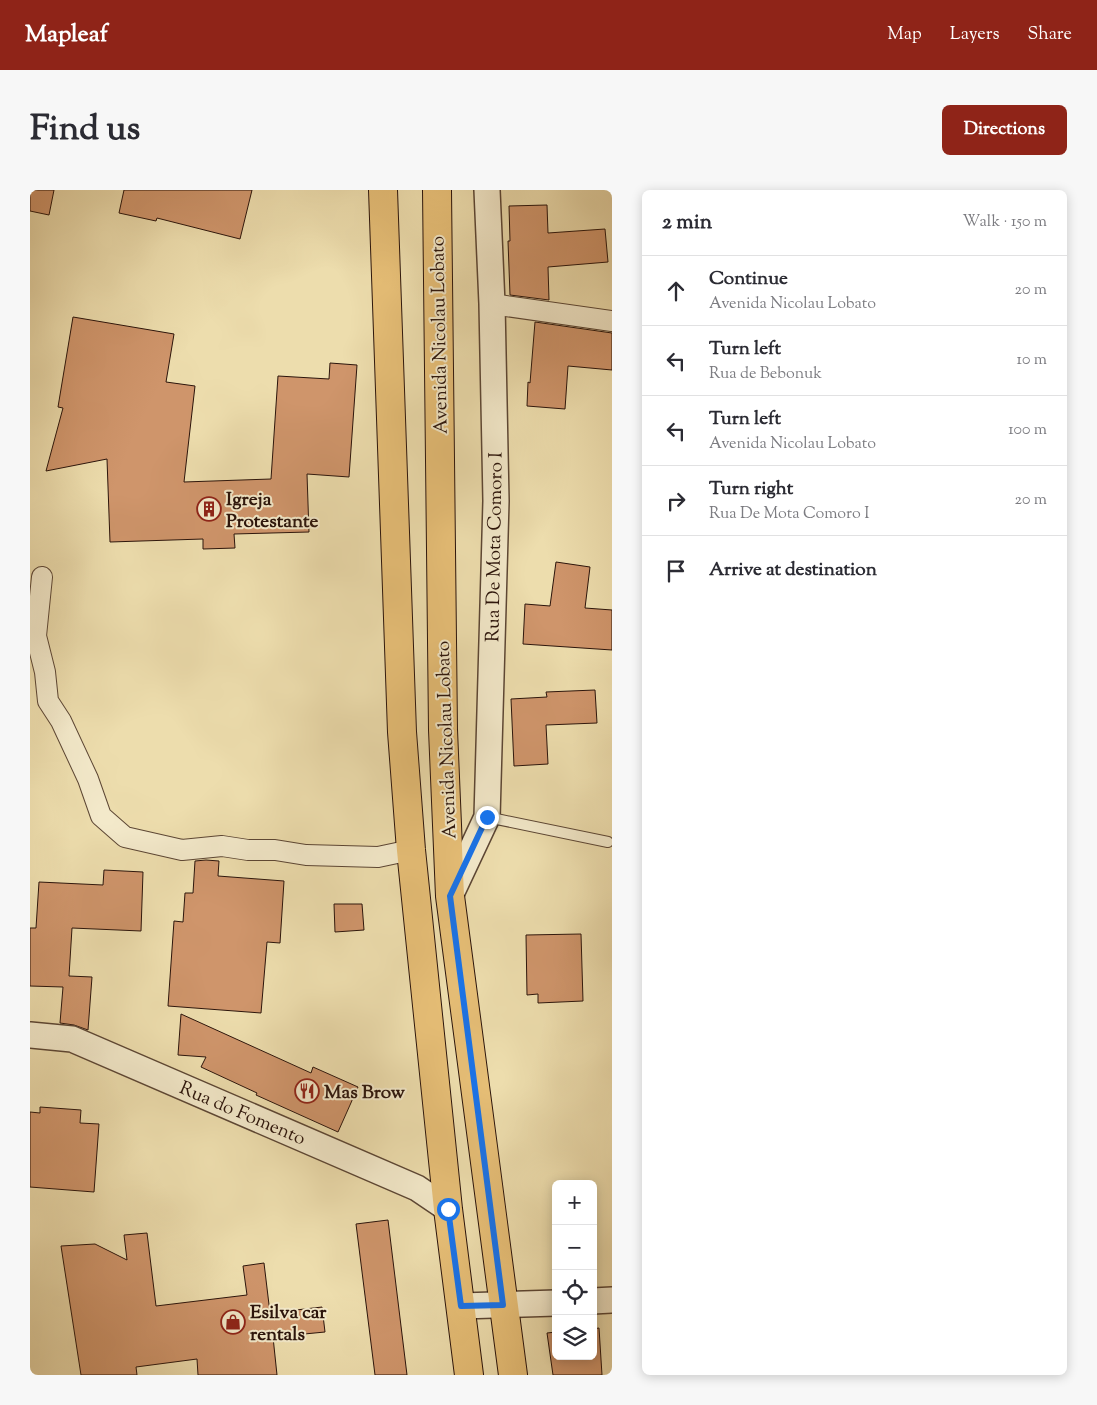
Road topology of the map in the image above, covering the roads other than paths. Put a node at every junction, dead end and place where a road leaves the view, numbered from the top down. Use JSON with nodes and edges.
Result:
{"nodes":[{"id":1,"x":383,"y":190,"type":"edge"},
{"id":2,"x":437,"y":190,"type":"edge"},
{"id":3,"x":487,"y":190,"type":"edge"},
{"id":4,"x":492,"y":304,"type":"junction"},
{"id":5,"x":612,"y":322,"type":"edge"},
{"id":6,"x":42,"y":577,"type":"dead end"},
{"id":7,"x":487,"y":817,"type":"junction"},
{"id":8,"x":608,"y":842,"type":"dead end"},
{"id":9,"x":411,"y":850,"type":"junction"},
{"id":10,"x":450,"y":896,"type":"junction"},
{"id":11,"x":30,"y":1036,"type":"edge"},
{"id":12,"x":448,"y":1209,"type":"junction"},
{"id":13,"x":612,"y":1300,"type":"edge"},
{"id":14,"x":597,"y":1301,"type":"edge"},
{"id":15,"x":552,"y":1303,"type":"edge"},
{"id":16,"x":503,"y":1305,"type":"junction"},
{"id":17,"x":461,"y":1306,"type":"junction"},
{"id":18,"x":469,"y":1375,"type":"edge"},
{"id":19,"x":512,"y":1375,"type":"edge"}],
"edges":[{"from":1,"to":9,"type":"main road","name":"Avenida Nicolau Lobato"},
{"from":2,"to":10,"type":"main road","name":"Avenida Nicolau Lobato"},
{"from":3,"to":4,"type":"street","name":"Rua De Mota Comoro I"},
{"from":4,"to":5,"type":"street"},
{"from":4,"to":7,"type":"street","name":"Rua De Mota Comoro I"},
{"from":6,"to":9,"type":"street"},
{"from":7,"to":8,"type":"lane"},
{"from":7,"to":10,"type":"street","name":"Rua De Mota Comoro I"},
{"from":9,"to":12,"type":"main road","name":"Avenida Nicolau Lobato"},
{"from":10,"to":16,"type":"main road","name":"Avenida Nicolau Lobato"},
{"from":11,"to":12,"type":"street","name":"Rua do Fomento"},
{"from":12,"to":17,"type":"main road","name":"Avenida Nicolau Lobato"},
{"from":13,"to":14,"type":"street"},
{"from":15,"to":16,"type":"street"},
{"from":16,"to":17,"type":"street"},
{"from":16,"to":19,"type":"main road","name":"Avenida Nicolau Lobato"},
{"from":17,"to":18,"type":"main road","name":"Avenida Nicolau Lobato"}]}
